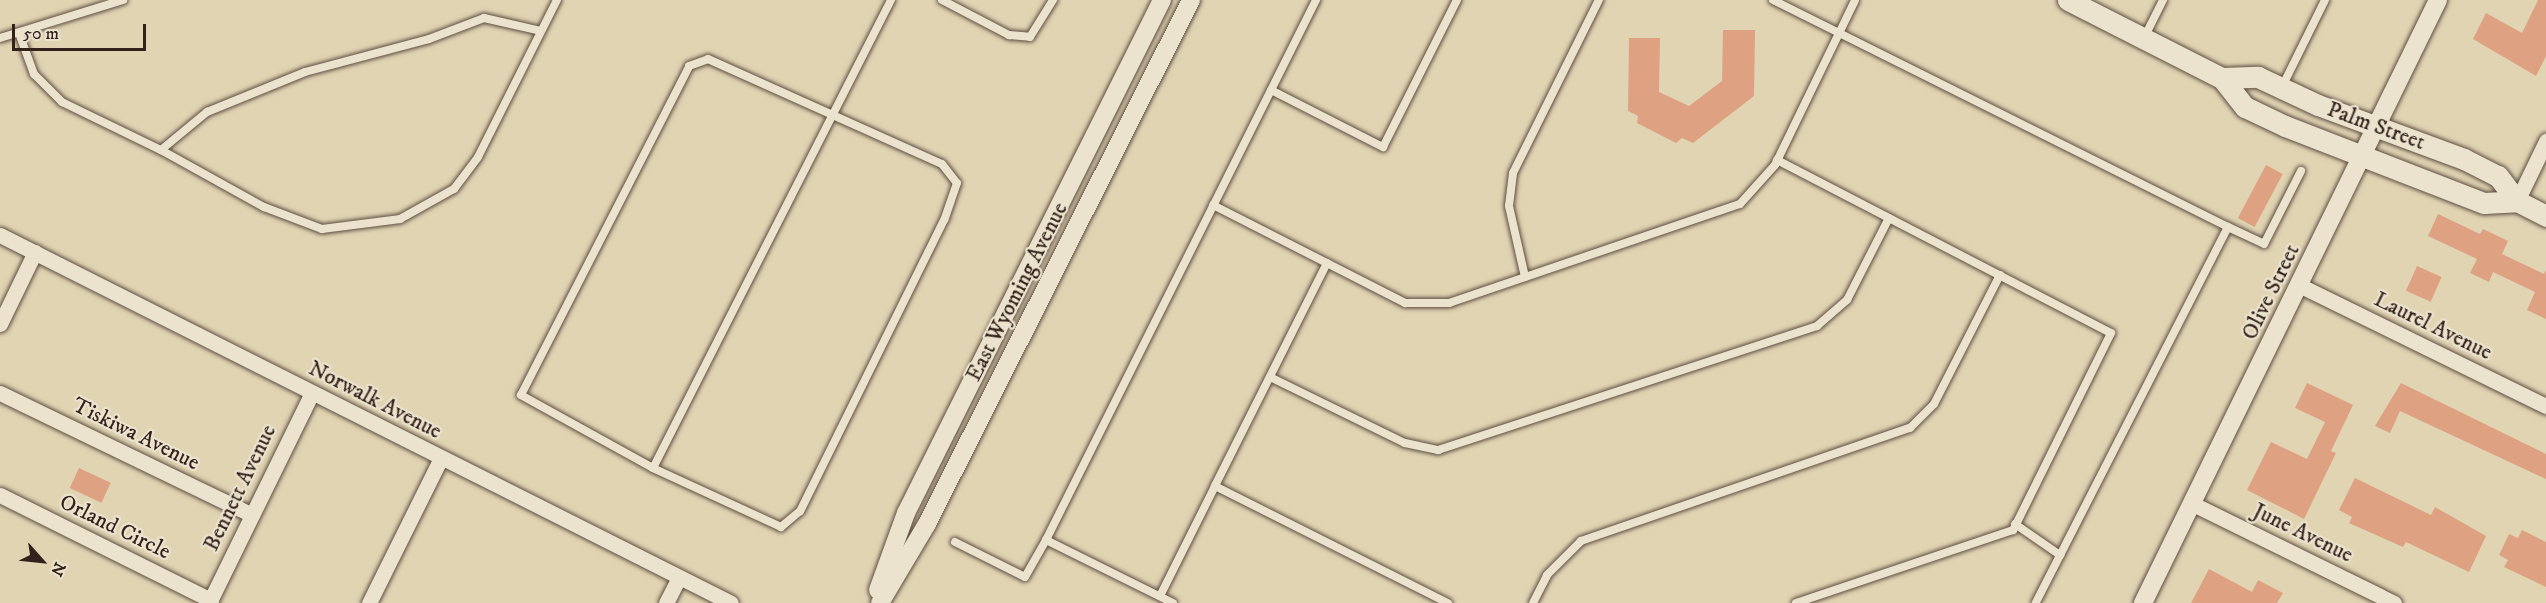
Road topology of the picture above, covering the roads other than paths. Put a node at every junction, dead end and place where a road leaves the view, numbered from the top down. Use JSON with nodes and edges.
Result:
{"nodes":[{"id":1,"x":123,"y":0,"type":"edge"},
{"id":2,"x":557,"y":0,"type":"edge"},
{"id":3,"x":891,"y":0,"type":"edge"},
{"id":4,"x":942,"y":0,"type":"edge"},
{"id":5,"x":1053,"y":0,"type":"edge"},
{"id":6,"x":1162,"y":0,"type":"edge"},
{"id":7,"x":1191,"y":0,"type":"edge"},
{"id":8,"x":1316,"y":0,"type":"edge"},
{"id":9,"x":1457,"y":0,"type":"edge"},
{"id":10,"x":1599,"y":0,"type":"edge"},
{"id":11,"x":1773,"y":0,"type":"edge"},
{"id":12,"x":1855,"y":0,"type":"edge"},
{"id":13,"x":2068,"y":0,"type":"edge"},
{"id":14,"x":2163,"y":0,"type":"edge"},
{"id":15,"x":2325,"y":0,"type":"edge"},
{"id":16,"x":2438,"y":0,"type":"edge"},
{"id":17,"x":541,"y":31,"type":"junction"},
{"id":18,"x":19,"y":33,"type":"junction"},
{"id":19,"x":1838,"y":33,"type":"junction"},
{"id":20,"x":0,"y":38,"type":"edge"},
{"id":21,"x":2144,"y":38,"type":"junction"},
{"id":22,"x":2222,"y":78,"type":"junction"},
{"id":23,"x":2281,"y":88,"type":"junction"},
{"id":24,"x":1271,"y":90,"type":"junction"},
{"id":25,"x":831,"y":111,"type":"junction"},
{"id":26,"x":2378,"y":125,"type":"junction"},
{"id":27,"x":2546,"y":141,"type":"edge"},
{"id":28,"x":161,"y":150,"type":"junction"},
{"id":29,"x":2363,"y":155,"type":"junction"},
{"id":30,"x":1777,"y":160,"type":"junction"},
{"id":31,"x":2301,"y":171,"type":"dead end"},
{"id":32,"x":2517,"y":201,"type":"junction"},
{"id":33,"x":1213,"y":205,"type":"junction"},
{"id":34,"x":2546,"y":216,"type":"edge"},
{"id":35,"x":1889,"y":218,"type":"junction"},
{"id":36,"x":2228,"y":227,"type":"junction"},
{"id":37,"x":0,"y":235,"type":"edge"},
{"id":38,"x":35,"y":252,"type":"junction"},
{"id":39,"x":1327,"y":263,"type":"junction"},
{"id":40,"x":2000,"y":275,"type":"junction"},
{"id":41,"x":1526,"y":277,"type":"junction"},
{"id":42,"x":2301,"y":286,"type":"junction"},
{"id":43,"x":0,"y":324,"type":"edge"},
{"id":44,"x":1270,"y":377,"type":"junction"},
{"id":45,"x":0,"y":393,"type":"edge"},
{"id":46,"x":312,"y":393,"type":"junction"},
{"id":47,"x":2546,"y":406,"type":"edge"},
{"id":48,"x":441,"y":458,"type":"junction"},
{"id":49,"x":653,"y":468,"type":"junction"},
{"id":50,"x":1215,"y":486,"type":"junction"},
{"id":51,"x":0,"y":495,"type":"edge"},
{"id":52,"x":2193,"y":504,"type":"junction"},
{"id":53,"x":252,"y":515,"type":"junction"},
{"id":54,"x":2015,"y":524,"type":"junction"},
{"id":55,"x":1046,"y":540,"type":"junction"},
{"id":56,"x":956,"y":542,"type":"dead end"},
{"id":57,"x":2060,"y":555,"type":"junction"},
{"id":58,"x":679,"y":577,"type":"junction"},
{"id":59,"x":1160,"y":596,"type":"junction"},
{"id":60,"x":210,"y":601,"type":"edge"},
{"id":61,"x":369,"y":603,"type":"edge"},
{"id":62,"x":666,"y":603,"type":"edge"},
{"id":63,"x":731,"y":603,"type":"edge"},
{"id":64,"x":873,"y":603,"type":"edge"},
{"id":65,"x":880,"y":603,"type":"edge"},
{"id":66,"x":1173,"y":603,"type":"edge"},
{"id":67,"x":1448,"y":603,"type":"edge"},
{"id":68,"x":1533,"y":603,"type":"edge"},
{"id":69,"x":1796,"y":603,"type":"edge"},
{"id":70,"x":2036,"y":603,"type":"edge"},
{"id":71,"x":2143,"y":603,"type":"edge"},
{"id":72,"x":2394,"y":603,"type":"edge"}],
"edges":[{"from":1,"to":18,"type":"lane"},
{"from":2,"to":17,"type":"lane"},
{"from":3,"to":25,"type":"lane"},
{"from":4,"to":5,"type":"lane"},
{"from":6,"to":64,"type":"street","name":"East Wyoming Avenue"},
{"from":7,"to":65,"type":"street","name":"East Wyoming Avenue"},
{"from":8,"to":24,"type":"lane"},
{"from":9,"to":24,"type":"lane"},
{"from":10,"to":41,"type":"lane"},
{"from":11,"to":19,"type":"lane"},
{"from":12,"to":19,"type":"lane"},
{"from":13,"to":21,"type":"main road","name":"Palm Street"},
{"from":14,"to":21,"type":"lane"},
{"from":15,"to":23,"type":"lane"},
{"from":16,"to":26,"type":"street","name":"Olive Street"},
{"from":17,"to":28,"type":"lane"},
{"from":17,"to":28,"type":"lane"},
{"from":18,"to":20,"type":"lane"},
{"from":18,"to":28,"type":"lane"},
{"from":19,"to":30,"type":"lane"},
{"from":19,"to":36,"type":"lane"},
{"from":21,"to":22,"type":"main road","name":"Palm Street"},
{"from":22,"to":23,"type":"main road","name":"Palm Street"},
{"from":22,"to":29,"type":"main road","name":"Palm Street"},
{"from":23,"to":26,"type":"main road","name":"Palm Street"},
{"from":24,"to":33,"type":"lane"},
{"from":25,"to":49,"type":"lane"},
{"from":25,"to":49,"type":"lane"},
{"from":25,"to":49,"type":"lane"},
{"from":26,"to":29,"type":"street","name":"Olive Street"},
{"from":26,"to":32,"type":"main road","name":"Palm Street"},
{"from":27,"to":32,"type":"street"},
{"from":29,"to":32,"type":"main road","name":"Palm Street"},
{"from":29,"to":42,"type":"street","name":"Olive Street"},
{"from":30,"to":35,"type":"lane"},
{"from":30,"to":41,"type":"lane"},
{"from":31,"to":36,"type":"lane"},
{"from":32,"to":34,"type":"main road","name":"Palm Street"},
{"from":33,"to":39,"type":"lane"},
{"from":33,"to":55,"type":"lane"},
{"from":35,"to":40,"type":"lane"},
{"from":35,"to":44,"type":"lane"},
{"from":36,"to":57,"type":"lane"},
{"from":37,"to":38,"type":"street","name":"Norwalk Avenue"},
{"from":38,"to":43,"type":"street"},
{"from":38,"to":46,"type":"street","name":"Norwalk Avenue"},
{"from":39,"to":41,"type":"lane"},
{"from":39,"to":44,"type":"lane"},
{"from":40,"to":54,"type":"lane"},
{"from":40,"to":68,"type":"lane"},
{"from":42,"to":47,"type":"street","name":"Laurel Avenue"},
{"from":42,"to":52,"type":"street","name":"Olive Street"},
{"from":44,"to":50,"type":"lane"},
{"from":45,"to":53,"type":"street","name":"Tiskiwa Avenue"},
{"from":46,"to":48,"type":"street","name":"Norwalk Avenue"},
{"from":46,"to":53,"type":"street","name":"Bennett Avenue"},
{"from":48,"to":58,"type":"street","name":"Norwalk Avenue"},
{"from":48,"to":61,"type":"street"},
{"from":50,"to":59,"type":"lane"},
{"from":50,"to":67,"type":"lane"},
{"from":51,"to":60,"type":"street","name":"Orland Circle"},
{"from":52,"to":71,"type":"street","name":"Olive Street"},
{"from":52,"to":72,"type":"street","name":"June Avenue"},
{"from":53,"to":60,"type":"street","name":"Bennett Avenue"},
{"from":54,"to":57,"type":"lane"},
{"from":54,"to":69,"type":"lane"},
{"from":55,"to":56,"type":"lane"},
{"from":55,"to":59,"type":"lane"},
{"from":57,"to":70,"type":"lane"},
{"from":58,"to":62,"type":"street"},
{"from":58,"to":63,"type":"street","name":"Norwalk Avenue"},
{"from":59,"to":66,"type":"lane"}]}
